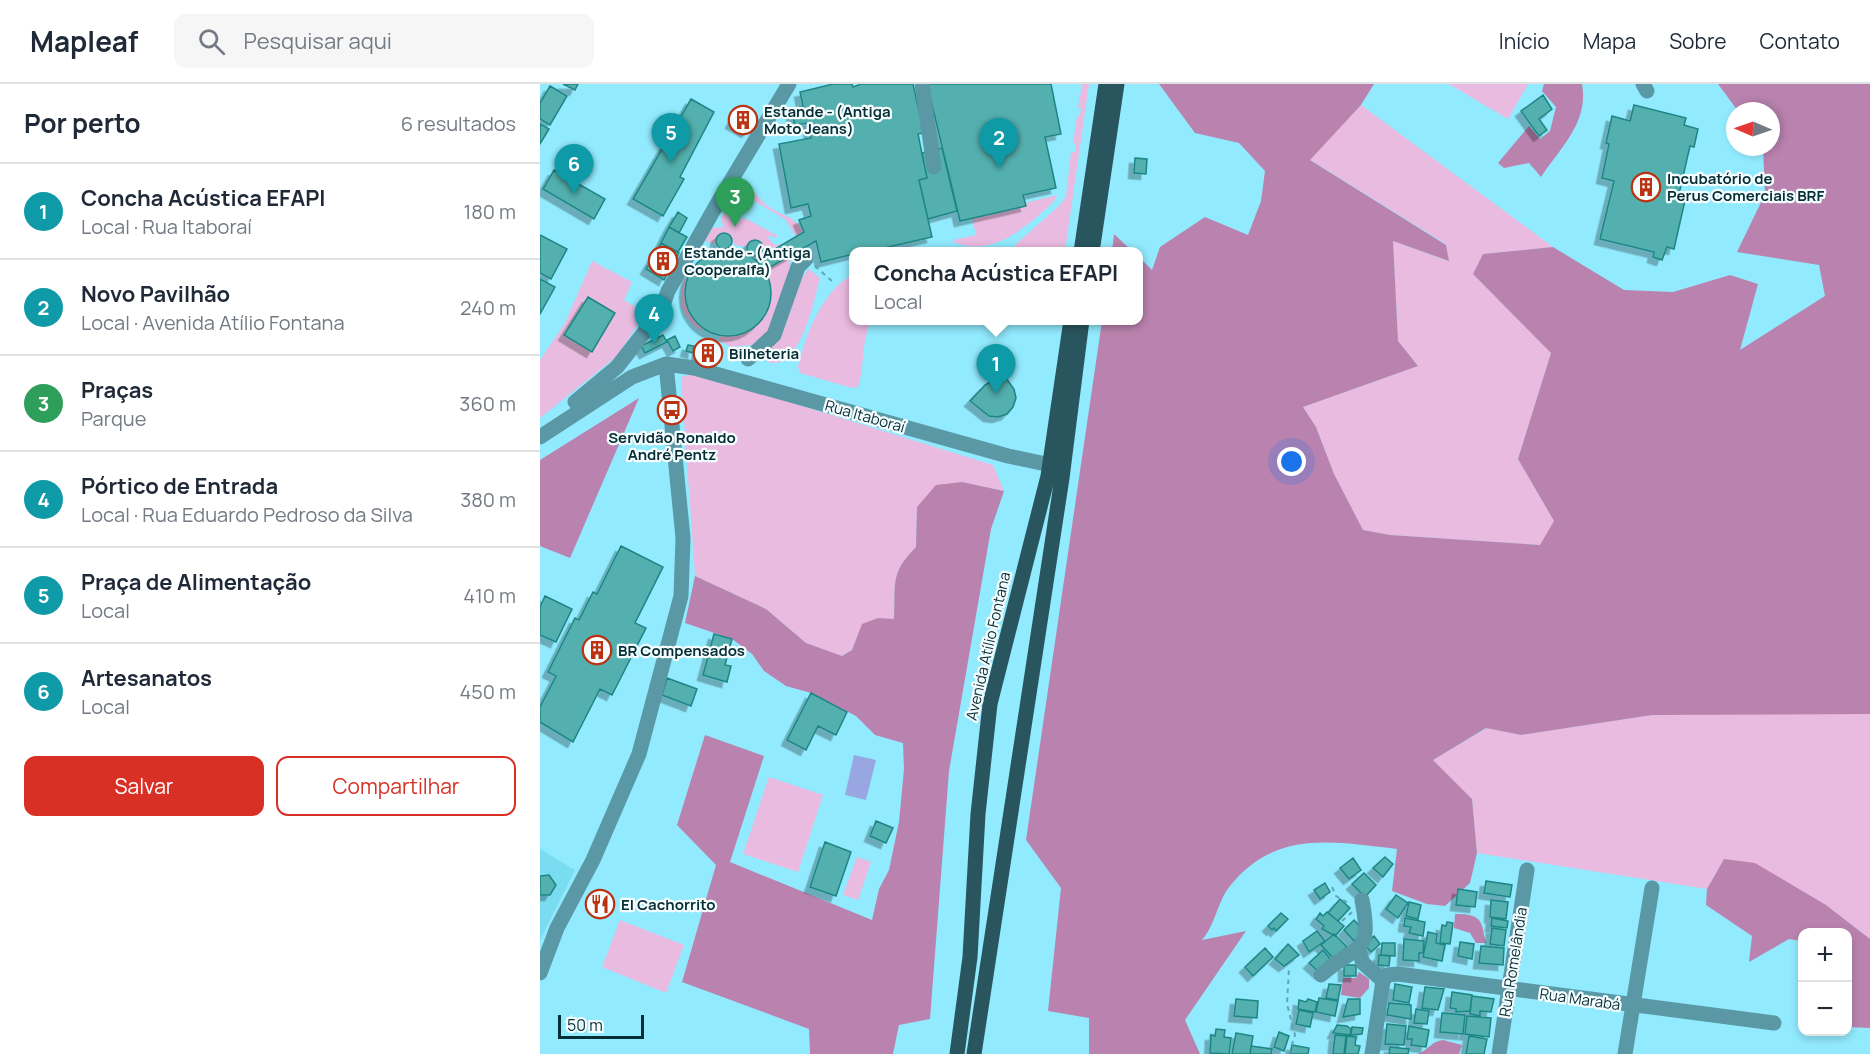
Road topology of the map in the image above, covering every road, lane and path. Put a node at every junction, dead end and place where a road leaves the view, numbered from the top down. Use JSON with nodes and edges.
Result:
{"nodes":[{"id":1,"x":789,"y":84,"type":"edge"},
{"id":2,"x":922,"y":84,"type":"edge"},
{"id":3,"x":1106,"y":84,"type":"edge"},
{"id":4,"x":1117,"y":84,"type":"edge"},
{"id":5,"x":934,"y":167,"type":"dead end"},
{"id":6,"x":1082,"y":247,"type":"edge"},
{"id":7,"x":1093,"y":247,"type":"edge"},
{"id":8,"x":806,"y":259,"type":"joint"},
{"id":9,"x":833,"y":282,"type":"dead end"},
{"id":10,"x":1071,"y":325,"type":"edge"},
{"id":11,"x":1081,"y":325,"type":"edge"},
{"id":12,"x":748,"y":360,"type":"dead end"},
{"id":13,"x":666,"y":364,"type":"junction"},
{"id":14,"x":540,"y":426,"type":"edge"},
{"id":15,"x":540,"y":436,"type":"edge"},
{"id":16,"x":1056,"y":466,"type":"junction"},
{"id":17,"x":1527,"y":870,"type":"dead end"},
{"id":18,"x":1332,"y":887,"type":"dead end"},
{"id":19,"x":1652,"y":888,"type":"dead end"},
{"id":20,"x":1358,"y":906,"type":"joint"},
{"id":21,"x":1358,"y":950,"type":"junction"},
{"id":22,"x":1289,"y":968,"type":"dead end"},
{"id":23,"x":540,"y":973,"type":"edge"},
{"id":24,"x":1321,"y":975,"type":"dead end"},
{"id":25,"x":1385,"y":978,"type":"junction"},
{"id":26,"x":1509,"y":990,"type":"junction"},
{"id":27,"x":1631,"y":1006,"type":"junction"},
{"id":28,"x":1774,"y":1023,"type":"dead end"},
{"id":29,"x":957,"y":1054,"type":"edge"},
{"id":30,"x":974,"y":1054,"type":"edge"},
{"id":31,"x":1288,"y":1054,"type":"edge"},
{"id":32,"x":1372,"y":1054,"type":"edge"},
{"id":33,"x":1499,"y":1054,"type":"edge"},
{"id":34,"x":1624,"y":1054,"type":"edge"}],
"edges":[{"from":1,"to":14,"type":"street"},
{"from":2,"to":5,"type":"street"},
{"from":3,"to":6,"type":"main road"},
{"from":4,"to":7,"type":"main road"},
{"from":8,"to":9,"type":"path"},
{"from":8,"to":12,"type":"street"},
{"from":10,"to":16,"type":"main road","name":"Avenida Atílio Fontana"},
{"from":11,"to":16,"type":"main road","name":"Avenida Atílio Fontana"},
{"from":13,"to":15,"type":"street"},
{"from":13,"to":16,"type":"street","name":"Rua Itaboraí"},
{"from":13,"to":23,"type":"street"},
{"from":16,"to":29,"type":"main road","name":"Avenida Atílio Fontana"},
{"from":16,"to":30,"type":"main road","name":"Avenida Atílio Fontana"},
{"from":17,"to":26,"type":"street","name":"Rua Romelândia"},
{"from":18,"to":20,"type":"path"},
{"from":19,"to":27,"type":"street"},
{"from":20,"to":21,"type":"street"},
{"from":21,"to":24,"type":"street"},
{"from":21,"to":25,"type":"street"},
{"from":22,"to":31,"type":"path"},
{"from":25,"to":26,"type":"street","name":"Rua Marabá"},
{"from":25,"to":32,"type":"street"},
{"from":26,"to":27,"type":"street","name":"Rua Marabá"},
{"from":26,"to":33,"type":"street","name":"Rua Romelândia"},
{"from":27,"to":28,"type":"street","name":"Rua Marabá"},
{"from":27,"to":34,"type":"street"}]}
